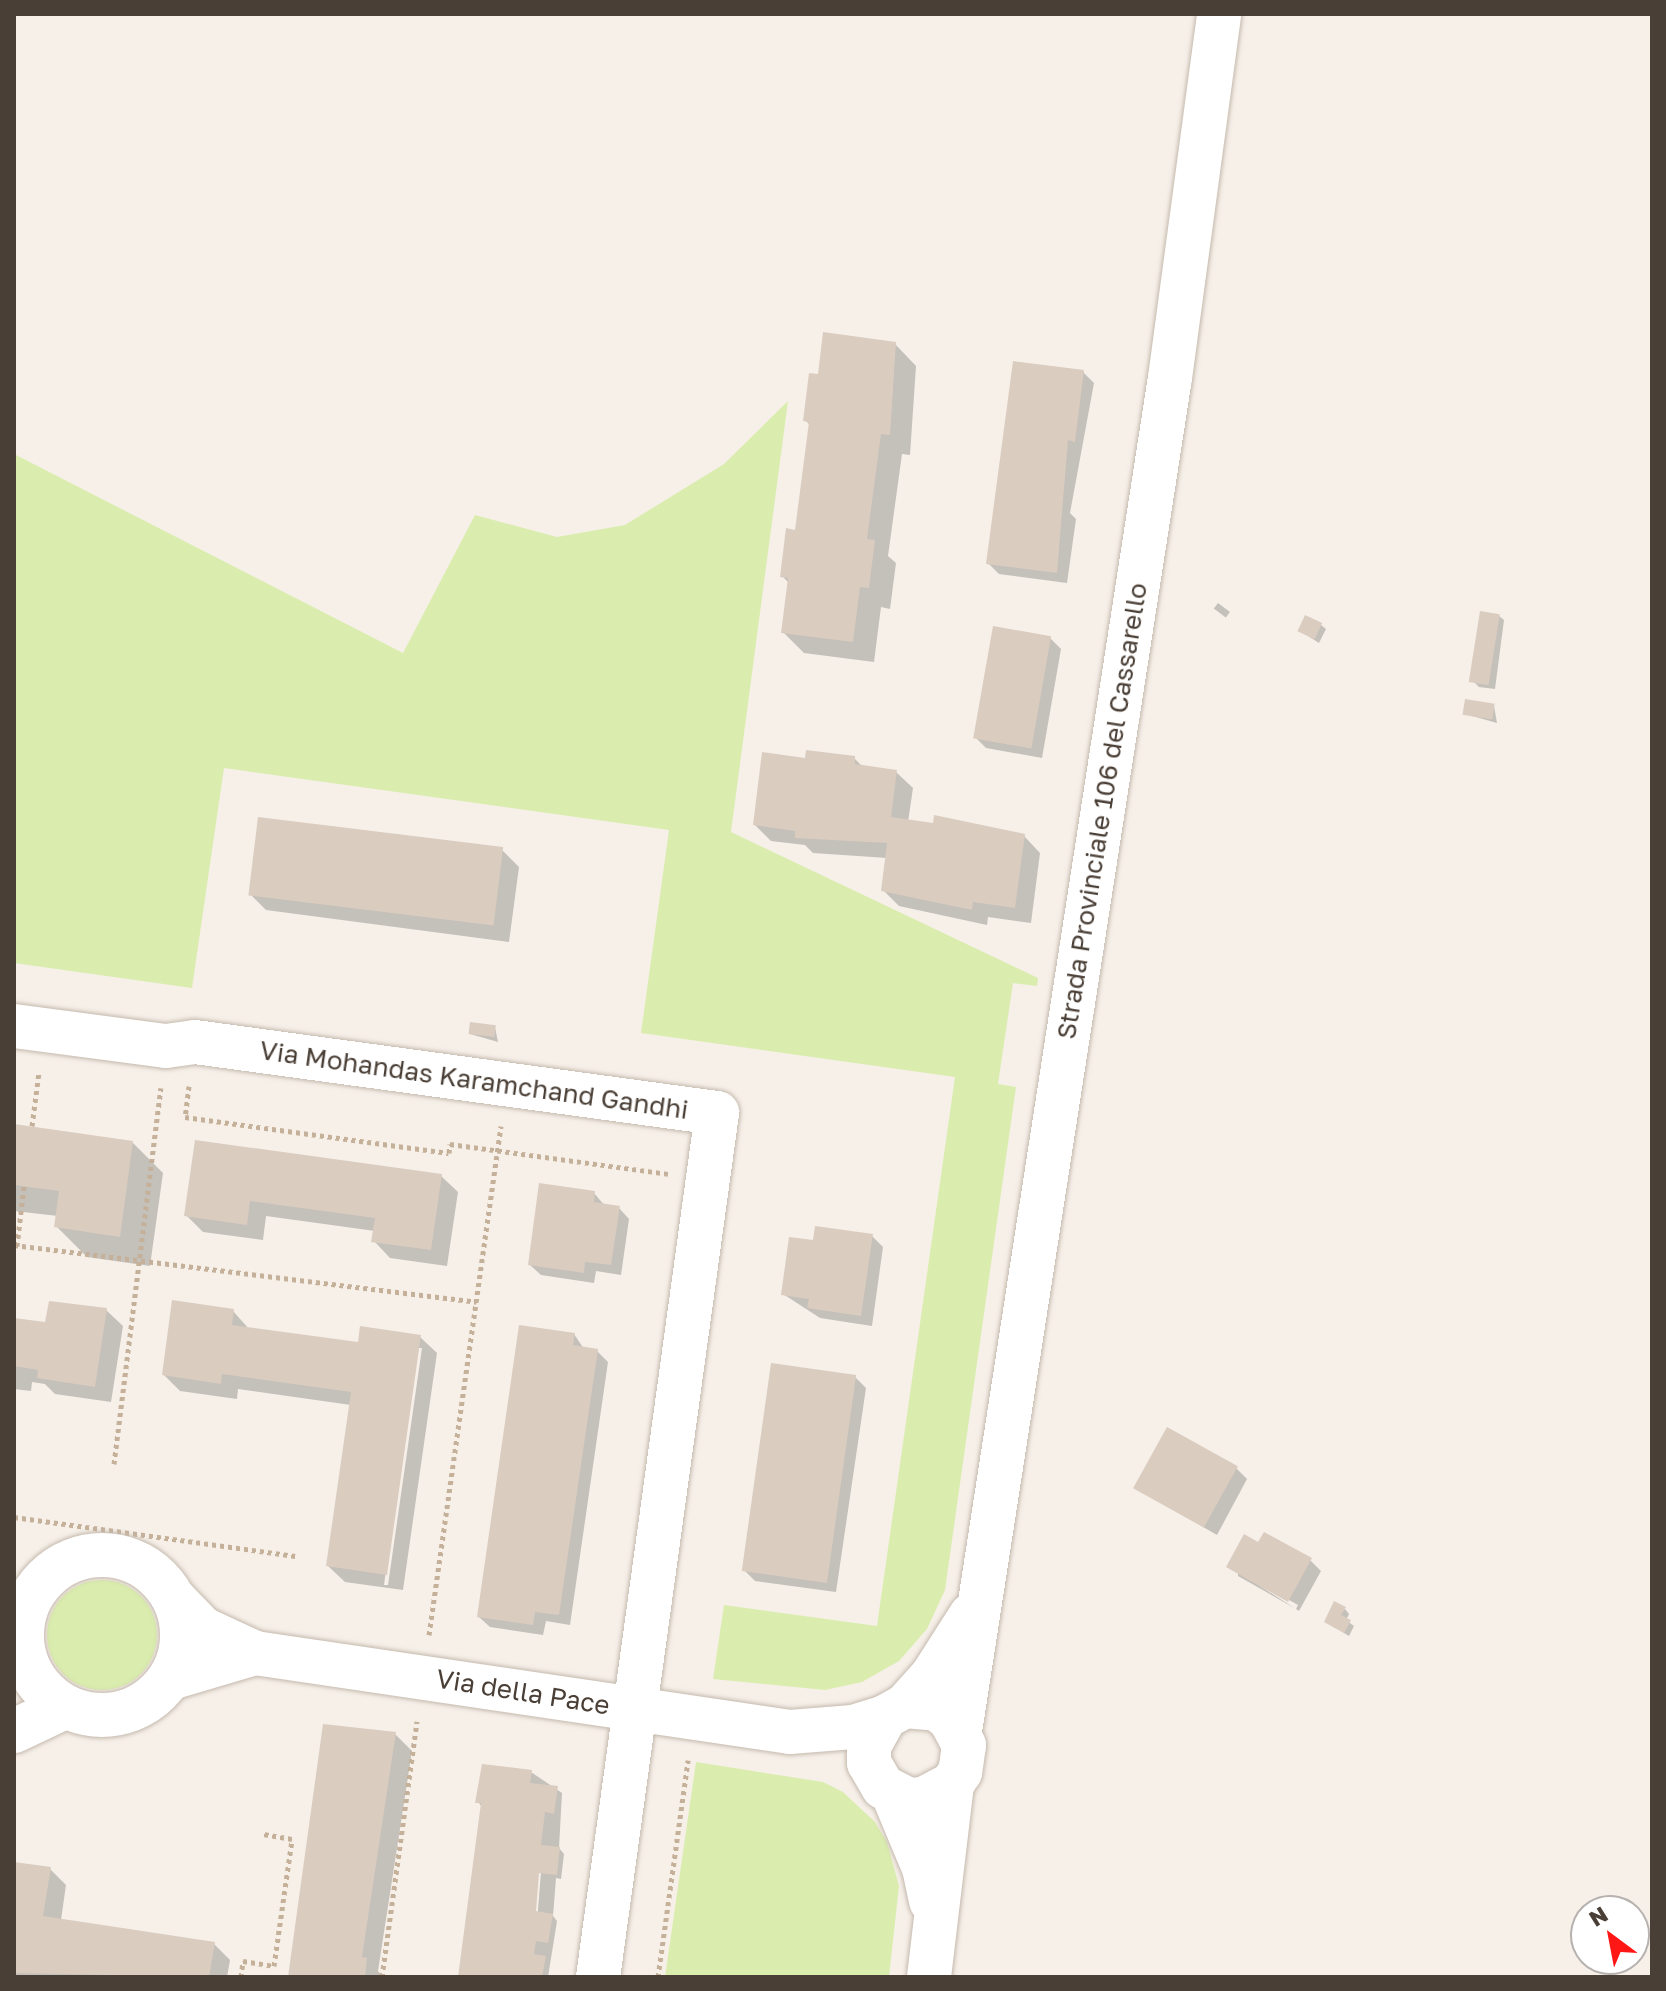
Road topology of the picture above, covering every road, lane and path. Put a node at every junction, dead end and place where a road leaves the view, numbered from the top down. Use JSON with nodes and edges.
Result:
{"nodes":[{"id":1,"x":1219,"y":14,"type":"edge"},
{"id":2,"x":29,"y":1028,"type":"edge"},
{"id":3,"x":180,"y":1044,"type":"junction"},
{"id":4,"x":506,"y":1086,"type":"junction"},
{"id":5,"x":32,"y":1126,"type":"dead end"},
{"id":6,"x":497,"y":1150,"type":"junction"},
{"id":7,"x":708,"y":1179,"type":"junction"},
{"id":8,"x":24,"y":1186,"type":"dead end"},
{"id":9,"x":15,"y":1246,"type":"edge"},
{"id":10,"x":140,"y":1261,"type":"junction"},
{"id":11,"x":476,"y":1302,"type":"junction"},
{"id":12,"x":114,"y":1464,"type":"dead end"},
{"id":13,"x":14,"y":1517,"type":"edge"},
{"id":14,"x":295,"y":1556,"type":"dead end"},
{"id":15,"x":175,"y":1600,"type":"junction"},
{"id":16,"x":977,"y":1606,"type":"junction"},
{"id":17,"x":255,"y":1653,"type":"junction"},
{"id":18,"x":18,"y":1656,"type":"edge"},
{"id":19,"x":424,"y":1677,"type":"junction"},
{"id":20,"x":171,"y":1678,"type":"junction"},
{"id":21,"x":65,"y":1707,"type":"junction"},
{"id":22,"x":636,"y":1709,"type":"junction"},
{"id":23,"x":895,"y":1711,"type":"junction"},
{"id":24,"x":694,"y":1718,"type":"junction"},
{"id":25,"x":14,"y":1731,"type":"edge"},
{"id":26,"x":960,"y":1731,"type":"junction"},
{"id":27,"x":790,"y":1732,"type":"junction"},
{"id":28,"x":952,"y":1784,"type":"junction"},
{"id":29,"x":884,"y":1786,"type":"junction"},
{"id":30,"x":263,"y":1834,"type":"dead end"},
{"id":31,"x":937,"y":1924,"type":"junction"},
{"id":32,"x":241,"y":1977,"type":"edge"},
{"id":33,"x":382,"y":1977,"type":"edge"},
{"id":34,"x":598,"y":1977,"type":"edge"},
{"id":35,"x":658,"y":1977,"type":"edge"},
{"id":36,"x":929,"y":1977,"type":"edge"}],
"edges":[{"from":1,"to":16,"type":"street","name":"Strada Provinciale 106 del Cassarello"},
{"from":2,"to":3,"type":"street","name":"Via Mohandas Karamchand Gandhi"},
{"from":2,"to":5,"type":"path"},
{"from":3,"to":4,"type":"street","name":"Via Mohandas Karamchand Gandhi"},
{"from":3,"to":6,"type":"path"},
{"from":3,"to":10,"type":"path"},
{"from":4,"to":6,"type":"path"},
{"from":4,"to":7,"type":"street","name":"Via Mohandas Karamchand Gandhi"},
{"from":6,"to":7,"type":"path"},
{"from":6,"to":11,"type":"path"},
{"from":7,"to":22,"type":"street","name":"Via Mohandas Karamchand Gandhi"},
{"from":8,"to":9,"type":"path"},
{"from":9,"to":10,"type":"path"},
{"from":10,"to":11,"type":"path"},
{"from":10,"to":12,"type":"path"},
{"from":11,"to":19,"type":"path"},
{"from":13,"to":14,"type":"path"},
{"from":15,"to":17,"type":"street","name":"Via della Pace"},
{"from":15,"to":18,"type":"street","name":"Via della Pace"},
{"from":15,"to":20,"type":"street"},
{"from":16,"to":23,"type":"street"},
{"from":16,"to":26,"type":"street","name":"Strada Provinciale 106 del Cassarello"},
{"from":17,"to":19,"type":"street","name":"Via della Pace"},
{"from":17,"to":20,"type":"street","name":"Via della Pace"},
{"from":18,"to":21,"type":"street","name":"Via della Pace"},
{"from":19,"to":22,"type":"street","name":"Via della Pace"},
{"from":19,"to":33,"type":"path"},
{"from":20,"to":21,"type":"street","name":"Via della Pace"},
{"from":21,"to":25,"type":"street"},
{"from":22,"to":24,"type":"street","name":"Via della Pace"},
{"from":22,"to":34,"type":"street","name":"Via Mohandas Karamchand Gandhi"},
{"from":23,"to":26,"type":"street"},
{"from":23,"to":27,"type":"street","name":"Via della Pace"},
{"from":23,"to":29,"type":"street"},
{"from":24,"to":27,"type":"street","name":"Via della Pace"},
{"from":24,"to":35,"type":"path"},
{"from":26,"to":28,"type":"street"},
{"from":27,"to":29,"type":"street","name":"Via della Pace"},
{"from":28,"to":29,"type":"street"},
{"from":28,"to":31,"type":"street"},
{"from":29,"to":31,"type":"street"},
{"from":30,"to":32,"type":"path"},
{"from":31,"to":36,"type":"street"}]}
